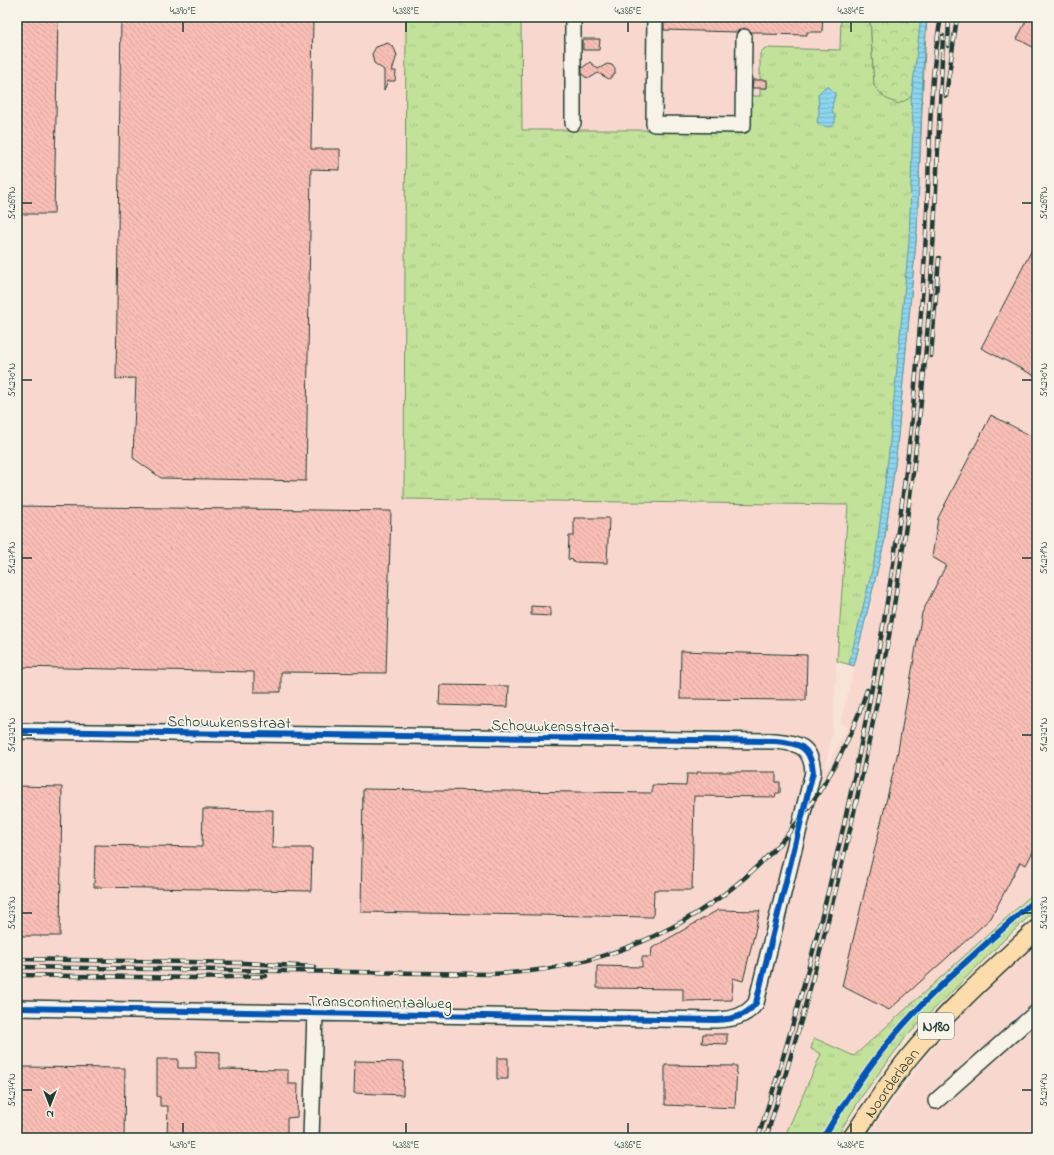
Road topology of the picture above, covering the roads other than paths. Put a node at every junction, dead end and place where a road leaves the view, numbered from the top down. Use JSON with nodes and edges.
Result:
{"nodes":[{"id":1,"x":573,"y":17,"type":"edge"},
{"id":2,"x":655,"y":17,"type":"edge"},
{"id":3,"x":744,"y":37,"type":"dead end"},
{"id":4,"x":573,"y":123,"type":"dead end"},
{"id":5,"x":17,"y":731,"type":"edge"},
{"id":6,"x":1037,"y":929,"type":"edge"},
{"id":7,"x":17,"y":1008,"type":"edge"},
{"id":8,"x":1037,"y":1012,"type":"edge"},
{"id":9,"x":315,"y":1013,"type":"junction"},
{"id":10,"x":742,"y":1016,"type":"joint"},
{"id":11,"x":936,"y":1101,"type":"dead end"},
{"id":12,"x":311,"y":1138,"type":"edge"},
{"id":13,"x":852,"y":1138,"type":"edge"}],
"edges":[{"from":1,"to":4,"type":"street"},
{"from":2,"to":3,"type":"street"},
{"from":5,"to":10,"type":"street","name":"Schouwkensstraat"},
{"from":6,"to":13,"type":"main road","name":"Noorderlaan","number":"N180"},
{"from":7,"to":9,"type":"street","name":"Transcontinentaalweg"},
{"from":8,"to":11,"type":"street"},
{"from":9,"to":10,"type":"street","name":"Transcontinentaalweg"},
{"from":9,"to":12,"type":"street"}]}
